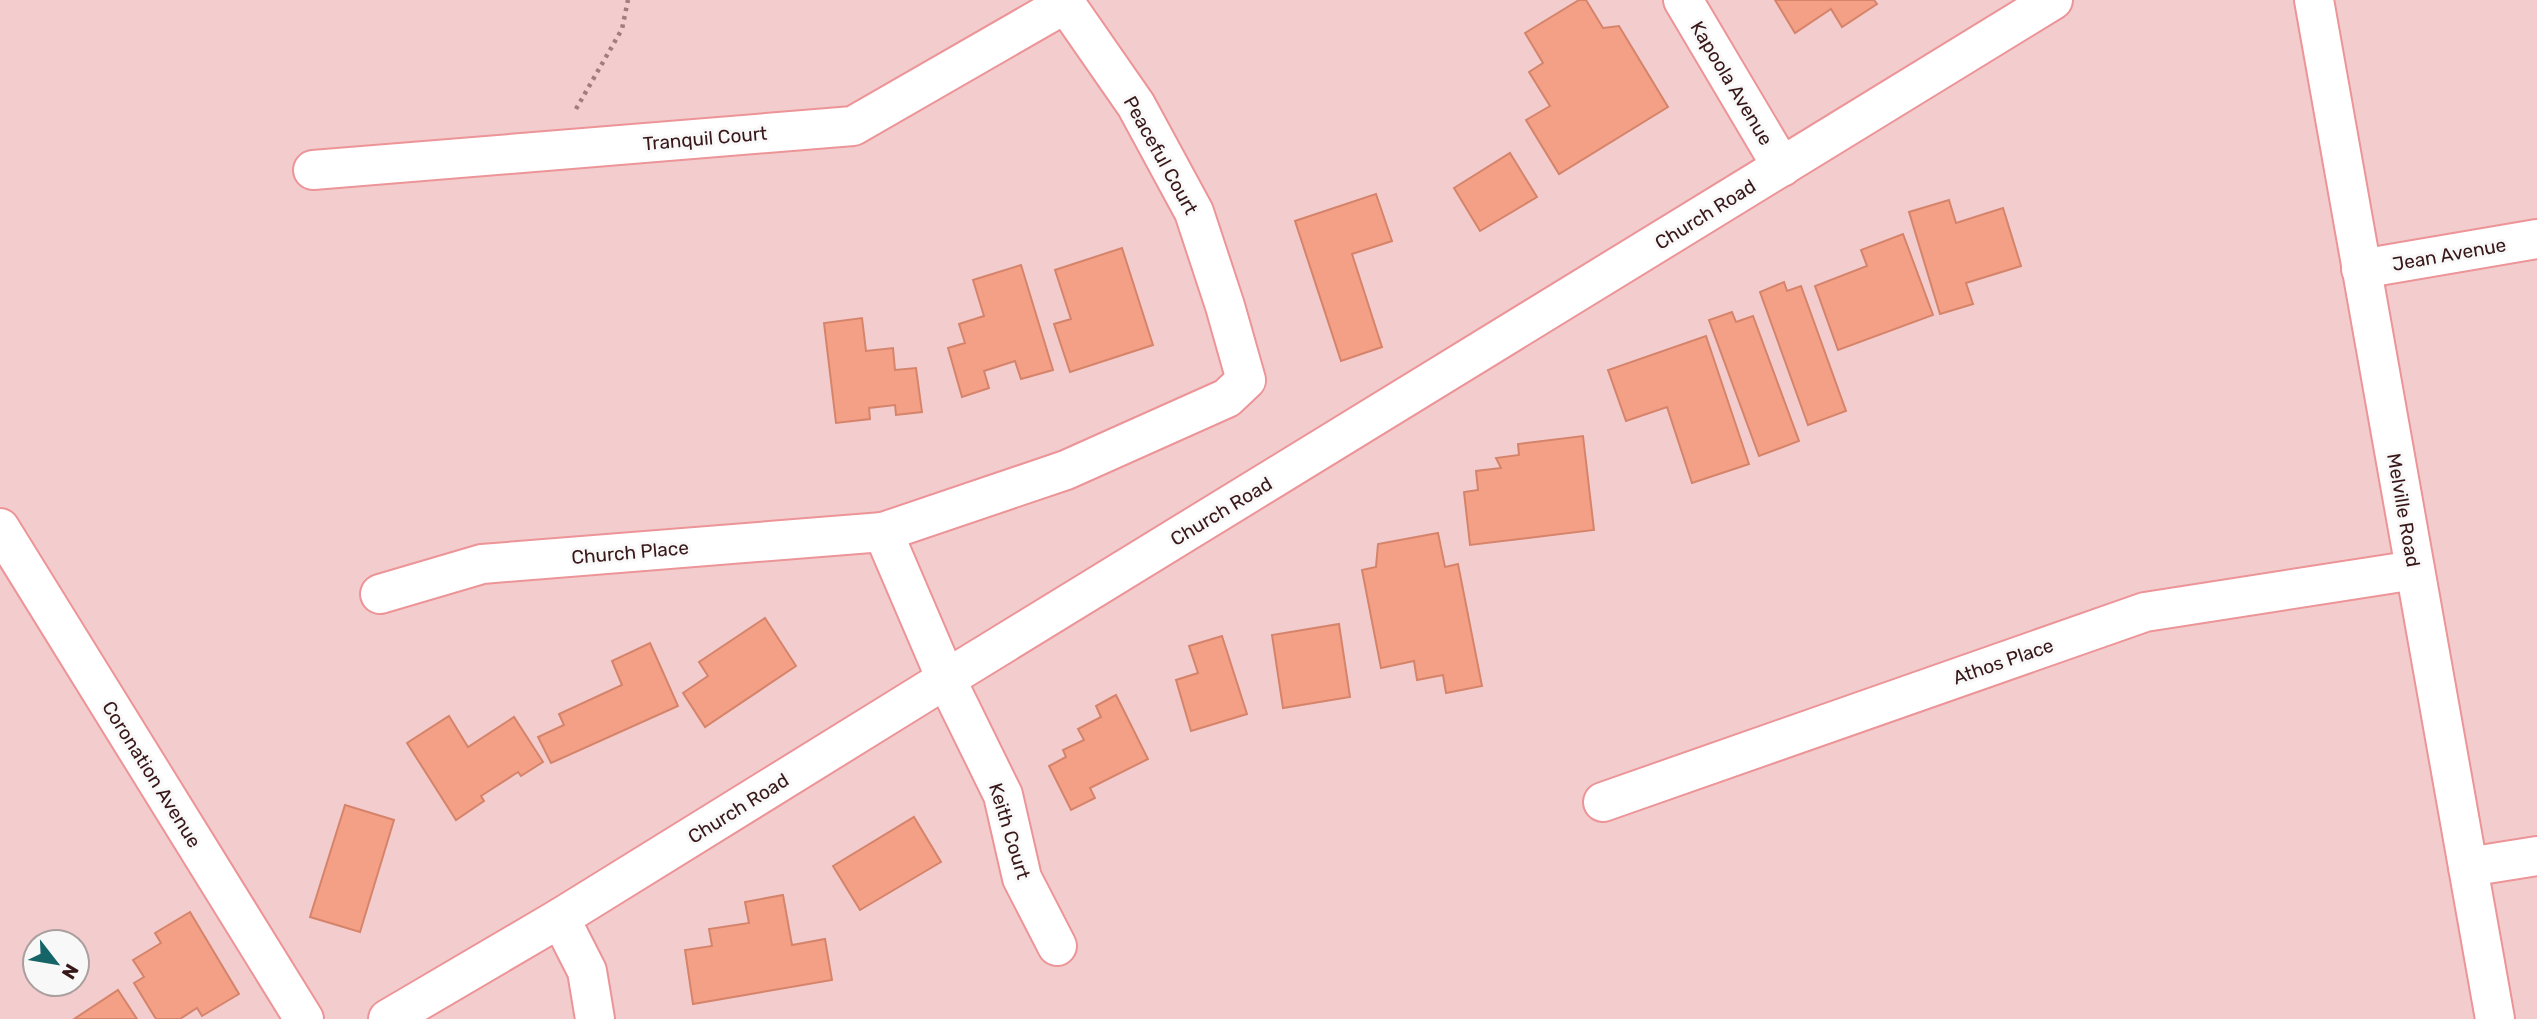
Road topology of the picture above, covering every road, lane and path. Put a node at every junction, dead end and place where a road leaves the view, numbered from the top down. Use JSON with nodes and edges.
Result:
{"nodes":[{"id":1,"x":628,"y":0,"type":"edge"},
{"id":2,"x":1683,"y":0,"type":"edge"},
{"id":3,"x":2053,"y":0,"type":"edge"},
{"id":4,"x":2314,"y":0,"type":"edge"},
{"id":5,"x":1064,"y":2,"type":"edge"},
{"id":6,"x":551,"y":151,"type":"junction"},
{"id":7,"x":1782,"y":167,"type":"junction"},
{"id":8,"x":313,"y":170,"type":"dead end"},
{"id":9,"x":2537,"y":239,"type":"edge"},
{"id":10,"x":2361,"y":269,"type":"junction"},
{"id":11,"x":1227,"y":398,"type":"joint"},
{"id":12,"x":0,"y":528,"type":"edge"},
{"id":13,"x":883,"y":531,"type":"junction"},
{"id":14,"x":2415,"y":570,"type":"junction"},
{"id":15,"x":380,"y":594,"type":"dead end"},
{"id":16,"x":946,"y":679,"type":"junction"},
{"id":17,"x":1603,"y":802,"type":"dead end"},
{"id":18,"x":2537,"y":856,"type":"edge"},
{"id":19,"x":2468,"y":867,"type":"junction"},
{"id":20,"x":560,"y":918,"type":"junction"},
{"id":21,"x":1056,"y":946,"type":"dead end"},
{"id":22,"x":304,"y":1019,"type":"edge"},
{"id":23,"x":388,"y":1019,"type":"edge"},
{"id":24,"x":596,"y":1019,"type":"edge"},
{"id":25,"x":2495,"y":1019,"type":"edge"}],
"edges":[{"from":1,"to":6,"type":"path"},
{"from":2,"to":7,"type":"street","name":"Kapoola Avenue"},
{"from":3,"to":7,"type":"street","name":"Church Road"},
{"from":4,"to":10,"type":"street","name":"Melville Road"},
{"from":5,"to":6,"type":"street","name":"Tranquil Court"},
{"from":5,"to":11,"type":"street","name":"Peaceful Court"},
{"from":6,"to":8,"type":"street","name":"Tranquil Court"},
{"from":7,"to":16,"type":"street","name":"Church Road"},
{"from":9,"to":10,"type":"street","name":"Jean Avenue"},
{"from":10,"to":14,"type":"street","name":"Melville Road"},
{"from":11,"to":13,"type":"street","name":"Church Place"},
{"from":12,"to":22,"type":"street","name":"Coronation Avenue"},
{"from":13,"to":15,"type":"street","name":"Church Place"},
{"from":13,"to":16,"type":"street"},
{"from":14,"to":17,"type":"street","name":"Athos Place"},
{"from":14,"to":19,"type":"street","name":"Melville Road"},
{"from":16,"to":20,"type":"street","name":"Church Road"},
{"from":16,"to":21,"type":"street","name":"Keith Court"},
{"from":18,"to":19,"type":"street"},
{"from":19,"to":25,"type":"street","name":"Melville Road"},
{"from":20,"to":23,"type":"street","name":"Church Road"},
{"from":20,"to":24,"type":"street"}]}
